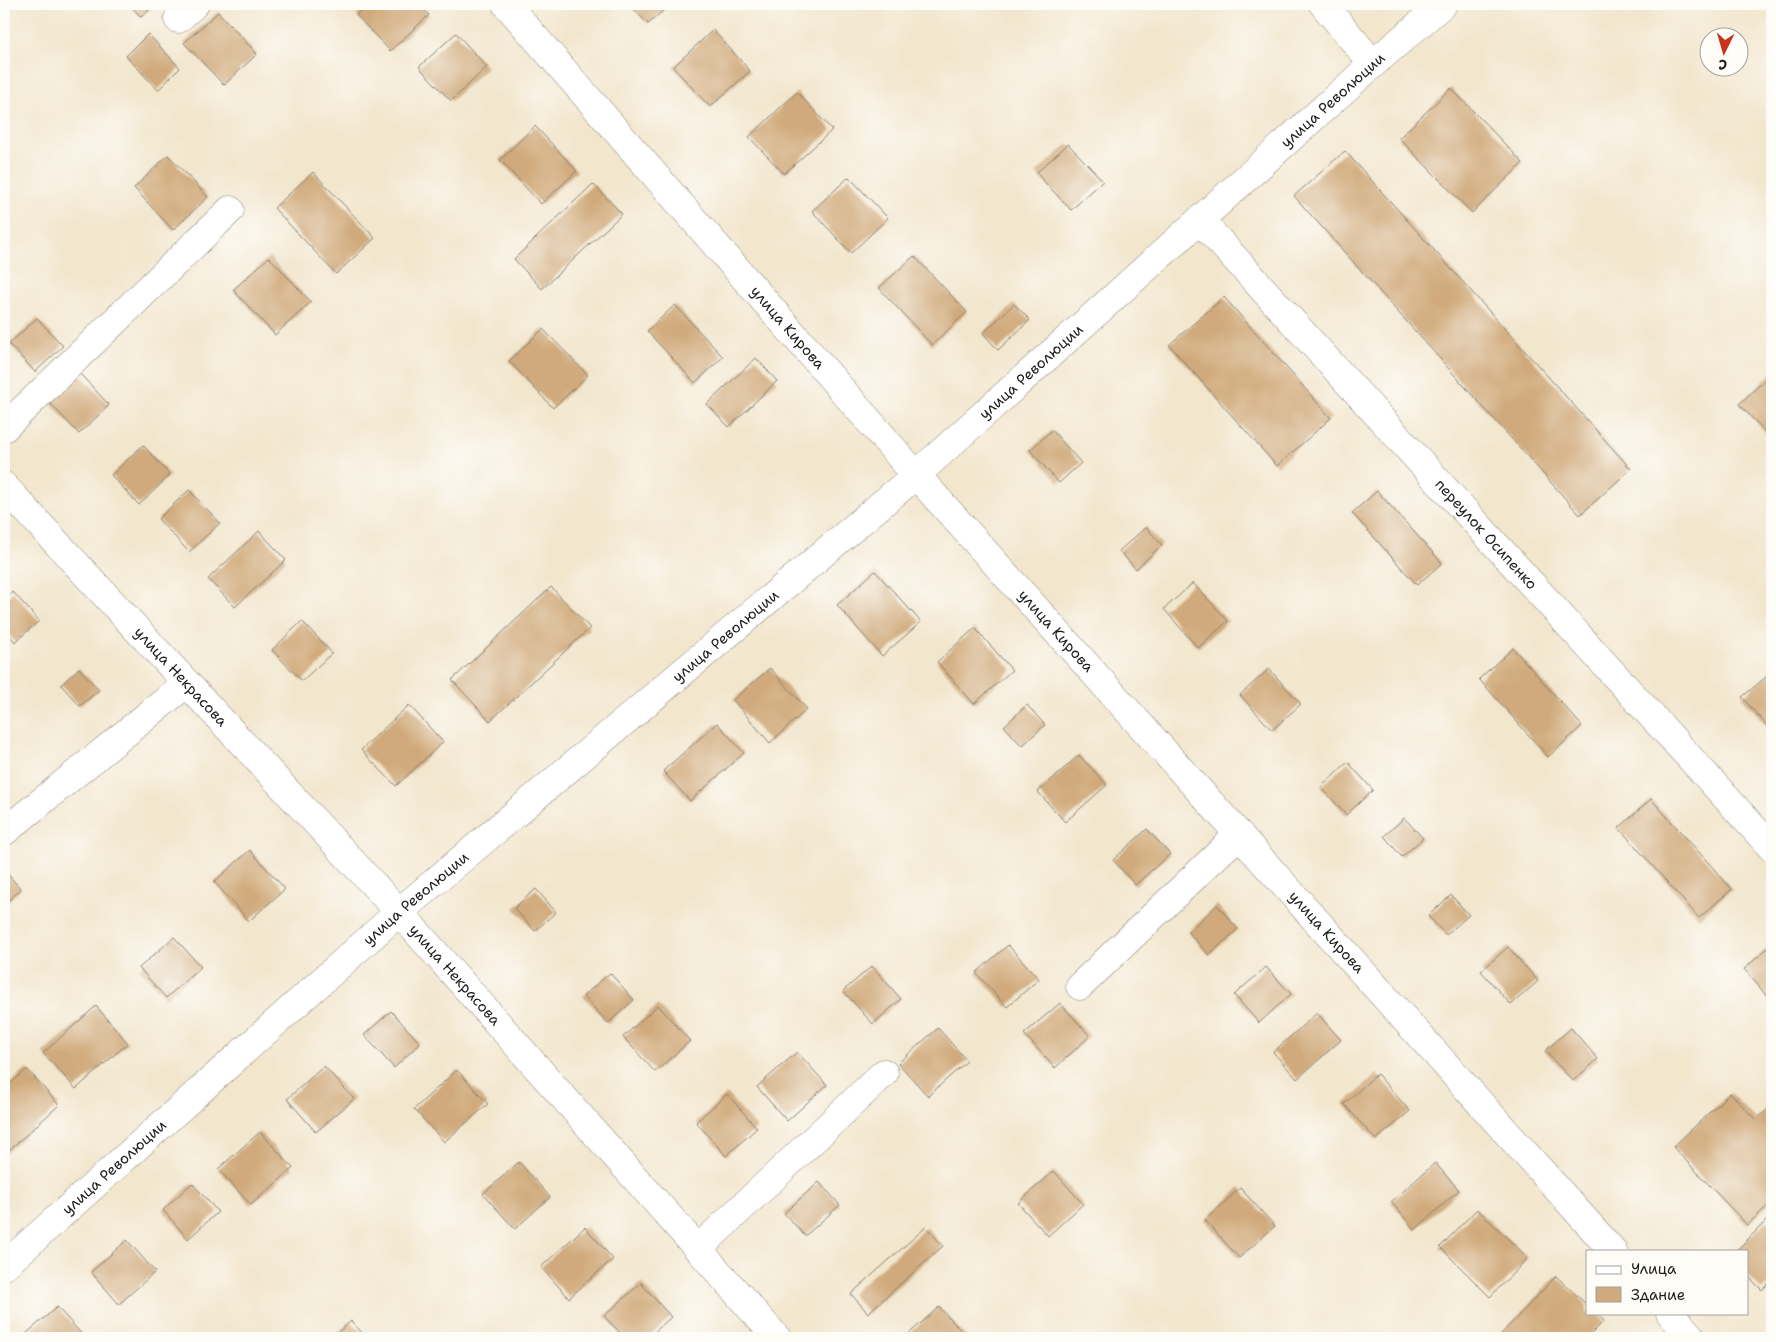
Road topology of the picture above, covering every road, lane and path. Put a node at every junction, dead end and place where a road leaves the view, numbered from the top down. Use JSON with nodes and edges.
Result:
{"nodes":[{"id":1,"x":506,"y":4,"type":"edge"},
{"id":2,"x":1323,"y":4,"type":"edge"},
{"id":3,"x":1443,"y":4,"type":"edge"},
{"id":4,"x":1373,"y":64,"type":"junction"},
{"id":5,"x":230,"y":210,"type":"dead end"},
{"id":6,"x":1200,"y":220,"type":"junction"},
{"id":7,"x":4,"y":428,"type":"edge"},
{"id":8,"x":916,"y":475,"type":"junction"},
{"id":9,"x":4,"y":486,"type":"edge"},
{"id":10,"x":186,"y":684,"type":"junction"},
{"id":11,"x":4,"y":832,"type":"edge"},
{"id":12,"x":1239,"y":834,"type":"junction"},
{"id":13,"x":1772,"y":848,"type":"edge"},
{"id":14,"x":399,"y":912,"type":"junction"},
{"id":15,"x":1080,"y":986,"type":"dead end"},
{"id":16,"x":884,"y":1073,"type":"dead end"},
{"id":17,"x":698,"y":1249,"type":"junction"},
{"id":18,"x":1612,"y":1250,"type":"edge"},
{"id":19,"x":4,"y":1266,"type":"edge"},
{"id":20,"x":1671,"y":1314,"type":"edge"},
{"id":21,"x":777,"y":1338,"type":"edge"},
{"id":22,"x":1692,"y":1338,"type":"edge"}],
"edges":[{"from":1,"to":8,"type":"street","name":"улица Кирова"},
{"from":2,"to":4,"type":"street"},
{"from":3,"to":4,"type":"street","name":"улица Революции"},
{"from":4,"to":6,"type":"street","name":"улица Революции"},
{"from":5,"to":7,"type":"street"},
{"from":6,"to":8,"type":"street","name":"улица Революции"},
{"from":6,"to":13,"type":"street","name":"переулок Осипенко"},
{"from":8,"to":12,"type":"street","name":"улица Кирова"},
{"from":8,"to":14,"type":"street","name":"улица Революции"},
{"from":9,"to":10,"type":"street","name":"улица Некрасова"},
{"from":10,"to":11,"type":"street"},
{"from":10,"to":14,"type":"street","name":"улица Некрасова"},
{"from":12,"to":15,"type":"street"},
{"from":12,"to":18,"type":"street","name":"улица Кирова"},
{"from":14,"to":17,"type":"street","name":"улица Некрасова"},
{"from":14,"to":19,"type":"street","name":"улица Революции"},
{"from":16,"to":17,"type":"street"},
{"from":17,"to":21,"type":"street","name":"улица Некрасова"},
{"from":20,"to":22,"type":"street"}]}
